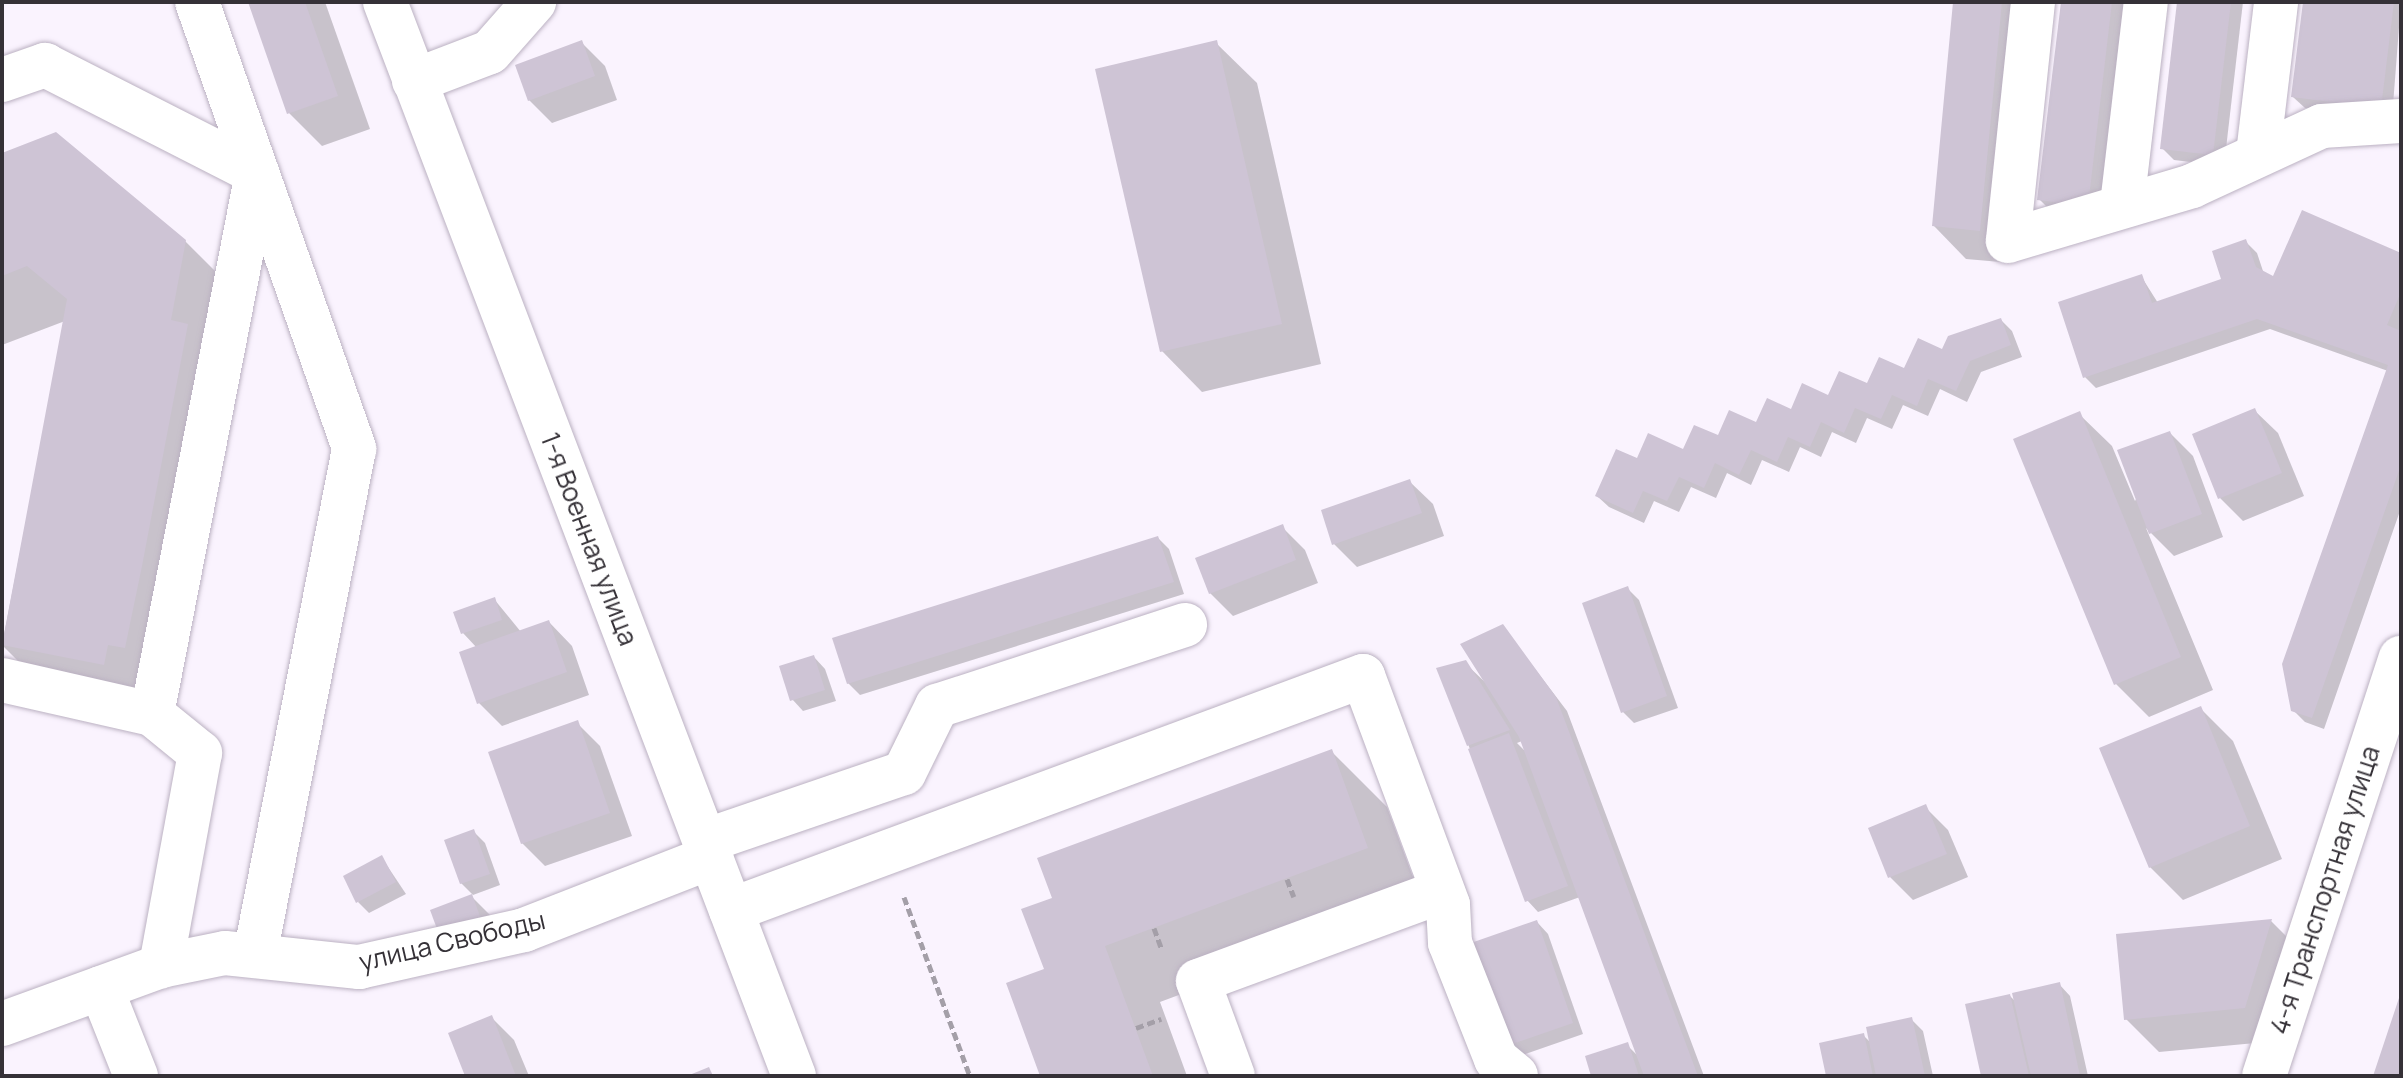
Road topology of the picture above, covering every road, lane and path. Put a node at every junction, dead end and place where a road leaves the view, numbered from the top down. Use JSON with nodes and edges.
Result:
{"nodes":[{"id":1,"x":197,"y":2,"type":"edge"},
{"id":2,"x":385,"y":2,"type":"edge"},
{"id":3,"x":534,"y":2,"type":"edge"},
{"id":4,"x":2033,"y":2,"type":"edge"},
{"id":5,"x":2146,"y":2,"type":"edge"},
{"id":6,"x":2276,"y":2,"type":"edge"},
{"id":7,"x":2,"y":80,"type":"edge"},
{"id":8,"x":414,"y":81,"type":"junction"},
{"id":9,"x":2401,"y":121,"type":"edge"},
{"id":10,"x":2258,"y":154,"type":"junction"},
{"id":11,"x":257,"y":173,"type":"junction"},
{"id":12,"x":2122,"y":205,"type":"junction"},
{"id":13,"x":1185,"y":625,"type":"dead end"},
{"id":14,"x":2401,"y":658,"type":"edge"},
{"id":15,"x":2,"y":680,"type":"edge"},
{"id":16,"x":152,"y":714,"type":"junction"},
{"id":17,"x":708,"y":849,"type":"junction"},
{"id":18,"x":888,"y":852,"type":"junction"},
{"id":19,"x":1287,"y":879,"type":"dead end"},
{"id":20,"x":1442,"y":891,"type":"junction"},
{"id":21,"x":1295,"y":900,"type":"dead end"},
{"id":22,"x":731,"y":910,"type":"junction"},
{"id":23,"x":1154,"y":928,"type":"dead end"},
{"id":24,"x":1161,"y":949,"type":"dead end"},
{"id":25,"x":255,"y":955,"type":"junction"},
{"id":26,"x":161,"y":966,"type":"junction"},
{"id":27,"x":101,"y":988,"type":"junction"},
{"id":28,"x":2,"y":1024,"type":"edge"},
{"id":29,"x":136,"y":1076,"type":"edge"},
{"id":30,"x":794,"y":1076,"type":"edge"},
{"id":31,"x":970,"y":1076,"type":"edge"},
{"id":32,"x":1233,"y":1076,"type":"edge"},
{"id":33,"x":1516,"y":1076,"type":"edge"},
{"id":34,"x":2264,"y":1076,"type":"edge"}],
"edges":[{"from":1,"to":11,"type":"street"},
{"from":2,"to":8,"type":"street","name":"1-я Военная улица"},
{"from":3,"to":8,"type":"street"},
{"from":4,"to":12,"type":"street"},
{"from":5,"to":12,"type":"street"},
{"from":6,"to":10,"type":"street"},
{"from":7,"to":11,"type":"street"},
{"from":8,"to":17,"type":"street","name":"1-я Военная улица"},
{"from":9,"to":10,"type":"street"},
{"from":10,"to":12,"type":"street"},
{"from":11,"to":16,"type":"street"},
{"from":11,"to":25,"type":"street"},
{"from":13,"to":17,"type":"street","name":"улица Свободы"},
{"from":14,"to":34,"type":"street","name":"4-я Транспортная улица"},
{"from":15,"to":16,"type":"street"},
{"from":16,"to":26,"type":"street"},
{"from":17,"to":22,"type":"street","name":"1-я Военная улица"},
{"from":17,"to":25,"type":"street","name":"улица Свободы"},
{"from":18,"to":20,"type":"street"},
{"from":18,"to":22,"type":"street"},
{"from":18,"to":31,"type":"path"},
{"from":19,"to":21,"type":"path"},
{"from":20,"to":32,"type":"street"},
{"from":20,"to":33,"type":"street"},
{"from":22,"to":30,"type":"street","name":"1-я Военная улица"},
{"from":23,"to":24,"type":"path"},
{"from":25,"to":26,"type":"street","name":"улица Свободы"},
{"from":26,"to":27,"type":"street","name":"улица Свободы"},
{"from":27,"to":28,"type":"street","name":"улица Свободы"},
{"from":27,"to":29,"type":"street"}]}
